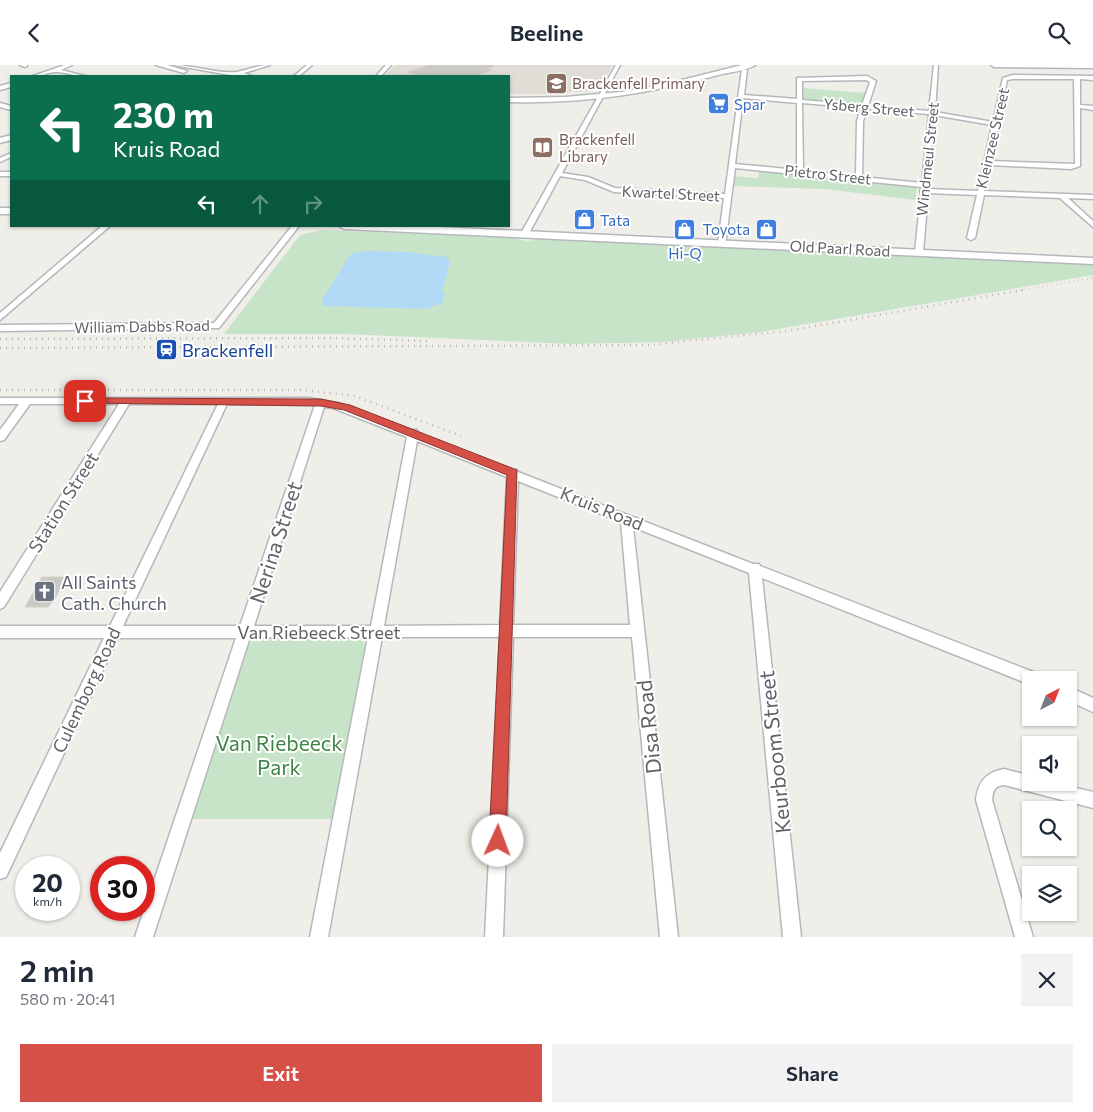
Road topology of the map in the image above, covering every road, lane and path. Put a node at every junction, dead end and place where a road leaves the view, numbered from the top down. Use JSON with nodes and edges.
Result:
{"nodes":[{"id":1,"x":70,"y":65,"type":"edge"},
{"id":2,"x":159,"y":65,"type":"edge"},
{"id":3,"x":176,"y":65,"type":"edge"},
{"id":4,"x":255,"y":65,"type":"edge"},
{"id":5,"x":267,"y":65,"type":"edge"},
{"id":6,"x":310,"y":65,"type":"edge"},
{"id":7,"x":389,"y":65,"type":"edge"},
{"id":8,"x":618,"y":65,"type":"edge"},
{"id":9,"x":734,"y":65,"type":"edge"},
{"id":10,"x":752,"y":65,"type":"edge"},
{"id":11,"x":936,"y":65,"type":"edge"},
{"id":12,"x":994,"y":65,"type":"edge"},
{"id":13,"x":1060,"y":65,"type":"edge"},
{"id":14,"x":1093,"y":66,"type":"edge"},
{"id":15,"x":56,"y":70,"type":"junction"},
{"id":16,"x":744,"y":70,"type":"dead end"},
{"id":17,"x":39,"y":75,"type":"edge"},
{"id":18,"x":76,"y":75,"type":"edge"},
{"id":19,"x":210,"y":75,"type":"edge"},
{"id":20,"x":228,"y":75,"type":"edge"},
{"id":21,"x":297,"y":75,"type":"edge"},
{"id":22,"x":379,"y":75,"type":"edge"},
{"id":23,"x":1077,"y":77,"type":"junction"},
{"id":24,"x":1093,"y":78,"type":"edge"},
{"id":25,"x":601,"y":95,"type":"junction"},
{"id":26,"x":742,"y":96,"type":"junction"},
{"id":27,"x":510,"y":98,"type":"edge"},
{"id":28,"x":798,"y":101,"type":"junction"},
{"id":29,"x":1078,"y":106,"type":"junction"},
{"id":30,"x":866,"y":107,"type":"junction"},
{"id":31,"x":1093,"y":108,"type":"edge"},
{"id":32,"x":932,"y":113,"type":"junction"},
{"id":33,"x":995,"y":124,"type":"junction"},
{"id":34,"x":986,"y":163,"type":"junction"},
{"id":35,"x":732,"y":166,"type":"junction"},
{"id":36,"x":800,"y":171,"type":"junction"},
{"id":37,"x":557,"y":174,"type":"junction"},
{"id":38,"x":859,"y":177,"type":"junction"},
{"id":39,"x":923,"y":188,"type":"junction"},
{"id":40,"x":980,"y":193,"type":"junction"},
{"id":41,"x":728,"y":196,"type":"junction"},
{"id":42,"x":1062,"y":197,"type":"junction"},
{"id":43,"x":1093,"y":197,"type":"edge"},
{"id":44,"x":1093,"y":225,"type":"edge"},
{"id":45,"x":106,"y":227,"type":"edge"},
{"id":46,"x":295,"y":227,"type":"edge"},
{"id":47,"x":370,"y":227,"type":"edge"},
{"id":48,"x":458,"y":227,"type":"edge"},
{"id":49,"x":525,"y":233,"type":"junction"},
{"id":50,"x":971,"y":238,"type":"dead end"},
{"id":51,"x":722,"y":243,"type":"junction"},
{"id":52,"x":919,"y":252,"type":"junction"},
{"id":53,"x":1093,"y":261,"type":"edge"},
{"id":54,"x":0,"y":317,"type":"edge"},
{"id":55,"x":0,"y":328,"type":"edge"},
{"id":56,"x":0,"y":401,"type":"edge"},
{"id":57,"x":27,"y":401,"type":"junction"},
{"id":58,"x":126,"y":401,"type":"junction"},
{"id":59,"x":224,"y":401,"type":"junction"},
{"id":60,"x":321,"y":402,"type":"junction"},
{"id":61,"x":413,"y":433,"type":"junction"},
{"id":62,"x":0,"y":437,"type":"edge"},
{"id":63,"x":513,"y":473,"type":"junction"},
{"id":64,"x":626,"y":518,"type":"junction"},
{"id":65,"x":755,"y":568,"type":"junction"},
{"id":66,"x":0,"y":603,"type":"edge"},
{"id":67,"x":506,"y":631,"type":"junction"},
{"id":68,"x":638,"y":631,"type":"junction"},
{"id":69,"x":0,"y":632,"type":"edge"},
{"id":70,"x":114,"y":632,"type":"junction"},
{"id":71,"x":246,"y":632,"type":"junction"},
{"id":72,"x":377,"y":632,"type":"junction"},
{"id":73,"x":1022,"y":674,"type":"edge"},
{"id":74,"x":1078,"y":698,"type":"edge"},
{"id":75,"x":1093,"y":705,"type":"edge"},
{"id":76,"x":1093,"y":800,"type":"edge"},
{"id":77,"x":0,"y":871,"type":"edge"},
{"id":78,"x":144,"y":937,"type":"edge"},
{"id":79,"x":319,"y":937,"type":"edge"},
{"id":80,"x":494,"y":937,"type":"edge"},
{"id":81,"x":669,"y":937,"type":"edge"},
{"id":82,"x":792,"y":937,"type":"edge"},
{"id":83,"x":1024,"y":937,"type":"edge"}],
"edges":[{"from":1,"to":15,"type":"street"},
{"from":2,"to":19,"type":"street"},
{"from":3,"to":20,"type":"street"},
{"from":4,"to":20,"type":"street"},
{"from":5,"to":20,"type":"street"},
{"from":6,"to":21,"type":"street"},
{"from":7,"to":22,"type":"street"},
{"from":8,"to":25,"type":"street"},
{"from":9,"to":25,"type":"street"},
{"from":10,"to":25,"type":"street"},
{"from":11,"to":32,"type":"street","name":"Windmeul Street"},
{"from":12,"to":13,"type":"street"},
{"from":13,"to":14,"type":"street"},
{"from":15,"to":17,"type":"street"},
{"from":15,"to":18,"type":"street"},
{"from":16,"to":26,"type":"street"},
{"from":23,"to":24,"type":"street"},
{"from":23,"to":29,"type":"street"},
{"from":23,"to":33,"type":"street","name":"Kleinzee Street"},
{"from":25,"to":27,"type":"street"},
{"from":25,"to":37,"type":"street"},
{"from":26,"to":28,"type":"street","name":"Ysberg Street"},
{"from":26,"to":35,"type":"street"},
{"from":28,"to":30,"type":"street","name":"Ysberg Street"},
{"from":28,"to":30,"type":"street"},
{"from":28,"to":36,"type":"street"},
{"from":29,"to":31,"type":"street"},
{"from":29,"to":34,"type":"street"},
{"from":30,"to":32,"type":"street","name":"Ysberg Street"},
{"from":30,"to":38,"type":"street"},
{"from":32,"to":33,"type":"street","name":"Ysberg Street"},
{"from":32,"to":39,"type":"street","name":"Windmeul Street"},
{"from":33,"to":34,"type":"street","name":"Kleinzee Street"},
{"from":34,"to":40,"type":"street","name":"Kleinzee Street"},
{"from":35,"to":36,"type":"street","name":"Pietro Street"},
{"from":35,"to":41,"type":"street"},
{"from":36,"to":38,"type":"street","name":"Pietro Street"},
{"from":37,"to":41,"type":"street","name":"Kwartel Street"},
{"from":37,"to":49,"type":"street"},
{"from":38,"to":39,"type":"street","name":"Pietro Street"},
{"from":39,"to":40,"type":"street","name":"Pietro Street"},
{"from":39,"to":52,"type":"street","name":"Windmeul Street"},
{"from":40,"to":42,"type":"street","name":"Pietro Street"},
{"from":40,"to":50,"type":"street","name":"Kleinzee Street"},
{"from":41,"to":51,"type":"street"},
{"from":42,"to":43,"type":"street","name":"Pietro Street"},
{"from":42,"to":44,"type":"street"},
{"from":45,"to":54,"type":"street"},
{"from":46,"to":55,"type":"street","name":"William Dabbs Road"},
{"from":47,"to":49,"type":"main road","name":"Old Paarl Road"},
{"from":48,"to":49,"type":"main road","name":"Old Paarl Road"},
{"from":49,"to":51,"type":"main road","name":"Old Paarl Road"},
{"from":51,"to":52,"type":"main road","name":"Old Paarl Road"},
{"from":52,"to":53,"type":"main road","name":"Old Paarl Road"},
{"from":56,"to":57,"type":"street","name":"Kruis Road"},
{"from":57,"to":58,"type":"street","name":"Kruis Road"},
{"from":57,"to":62,"type":"street"},
{"from":58,"to":59,"type":"street","name":"Kruis Road"},
{"from":58,"to":66,"type":"street","name":"Station Street"},
{"from":59,"to":60,"type":"street","name":"Kruis Road"},
{"from":59,"to":70,"type":"street","name":"Culemborg Road"},
{"from":60,"to":61,"type":"street","name":"Kruis Road"},
{"from":60,"to":71,"type":"street","name":"Nerina Street"},
{"from":61,"to":63,"type":"street","name":"Kruis Road"},
{"from":61,"to":72,"type":"street"},
{"from":63,"to":64,"type":"street","name":"Kruis Road"},
{"from":63,"to":67,"type":"street"},
{"from":64,"to":65,"type":"street","name":"Kruis Road"},
{"from":64,"to":68,"type":"street","name":"Disa Road"},
{"from":65,"to":73,"type":"street","name":"Kruis Road"},
{"from":65,"to":82,"type":"street","name":"Keurboom Street"},
{"from":67,"to":68,"type":"street","name":"Van Riebeeck Street"},
{"from":67,"to":72,"type":"street","name":"Van Riebeeck Street"},
{"from":67,"to":80,"type":"street"},
{"from":68,"to":81,"type":"street","name":"Disa Road"},
{"from":69,"to":70,"type":"street","name":"Van Riebeeck Street"},
{"from":70,"to":71,"type":"street","name":"Van Riebeeck Street"},
{"from":70,"to":77,"type":"street","name":"Culemborg Road"},
{"from":71,"to":72,"type":"street","name":"Van Riebeeck Street"},
{"from":71,"to":78,"type":"street","name":"Nerina Street"},
{"from":72,"to":79,"type":"street"},
{"from":74,"to":75,"type":"street"},
{"from":76,"to":83,"type":"street"}]}
